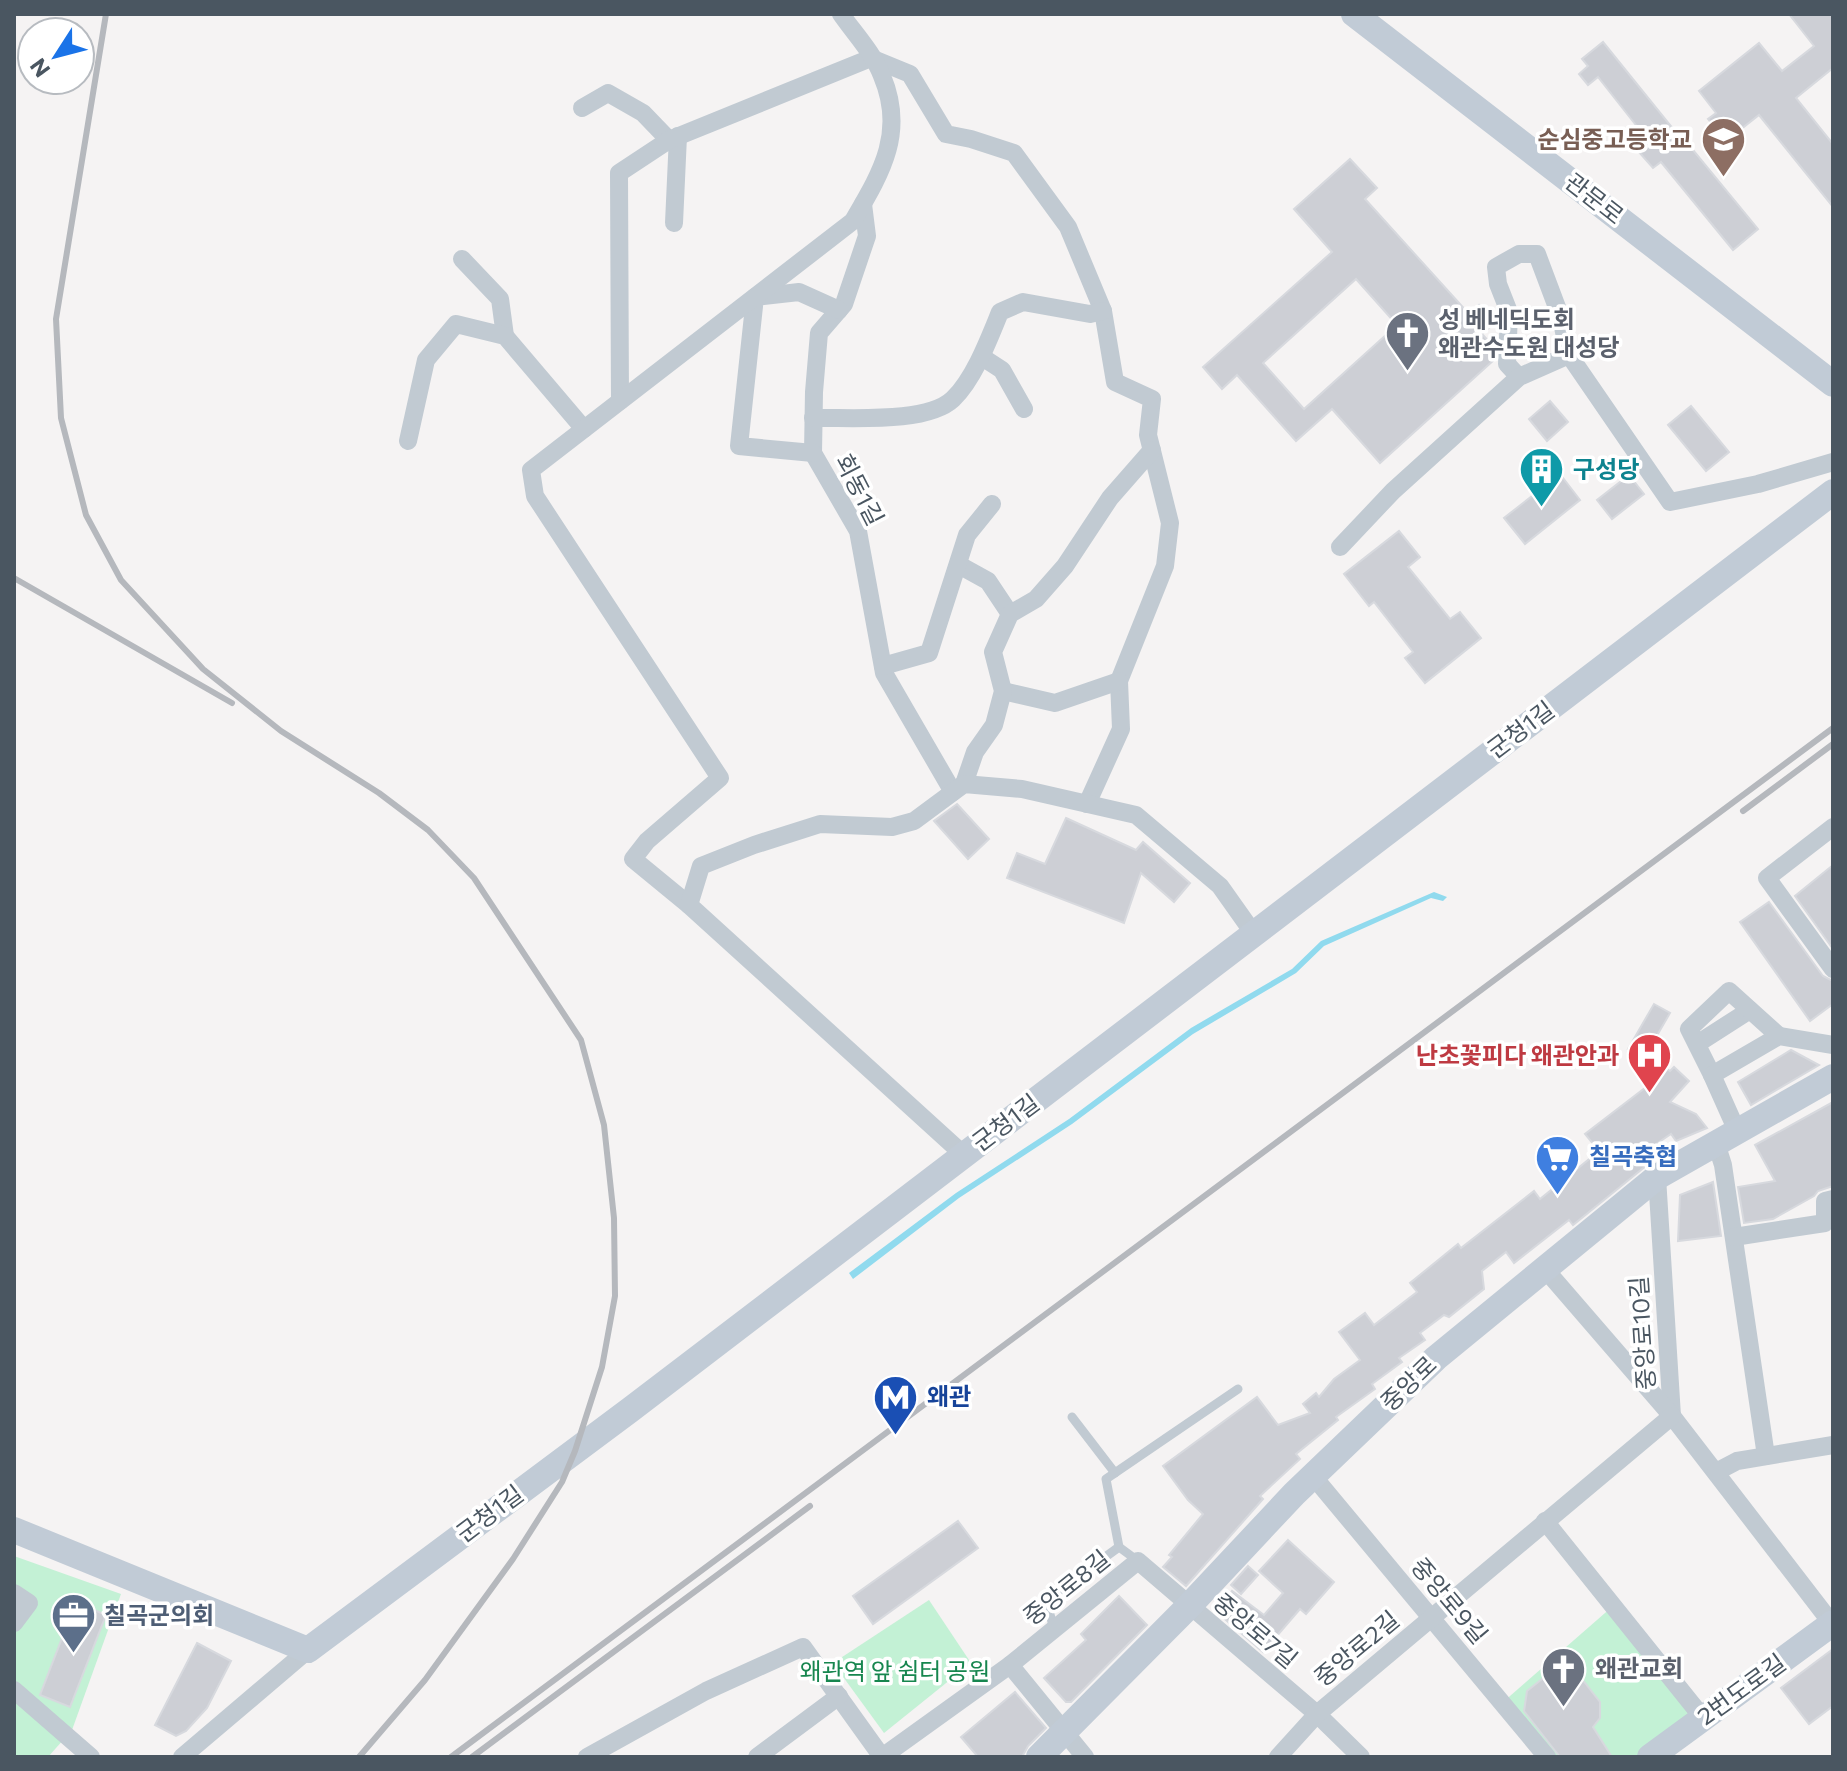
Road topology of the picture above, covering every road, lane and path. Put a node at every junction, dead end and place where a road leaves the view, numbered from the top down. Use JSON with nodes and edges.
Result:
{"nodes":[{"id":1,"x":841,"y":14,"type":"edge"},
{"id":2,"x":1354,"y":14,"type":"edge"},
{"id":3,"x":871,"y":58,"type":"junction"},
{"id":4,"x":582,"y":108,"type":"dead end"},
{"id":5,"x":674,"y":138,"type":"junction"},
{"id":6,"x":863,"y":204,"type":"junction"},
{"id":7,"x":674,"y":223,"type":"dead end"},
{"id":8,"x":462,"y":259,"type":"dead end"},
{"id":9,"x":755,"y":297,"type":"junction"},
{"id":10,"x":839,"y":310,"type":"junction"},
{"id":11,"x":1103,"y":311,"type":"junction"},
{"id":12,"x":505,"y":336,"type":"junction"},
{"id":13,"x":1569,"y":355,"type":"junction"},
{"id":14,"x":982,"y":357,"type":"junction"},
{"id":15,"x":1519,"y":377,"type":"junction"},
{"id":16,"x":1833,"y":384,"type":"edge"},
{"id":17,"x":620,"y":401,"type":"junction"},
{"id":18,"x":1024,"y":409,"type":"dead end"},
{"id":19,"x":813,"y":418,"type":"junction"},
{"id":20,"x":584,"y":429,"type":"junction"},
{"id":21,"x":408,"y":441,"type":"dead end"},
{"id":22,"x":1152,"y":450,"type":"junction"},
{"id":23,"x":813,"y":453,"type":"junction"},
{"id":24,"x":1833,"y":462,"type":"edge"},
{"id":25,"x":1833,"y":492,"type":"edge"},
{"id":26,"x":992,"y":504,"type":"dead end"},
{"id":27,"x":1340,"y":547,"type":"dead end"},
{"id":28,"x":959,"y":565,"type":"junction"},
{"id":29,"x":1010,"y":614,"type":"junction"},
{"id":30,"x":883,"y":666,"type":"junction"},
{"id":31,"x":1119,"y":681,"type":"junction"},
{"id":32,"x":1003,"y":691,"type":"junction"},
{"id":33,"x":958,"y":788,"type":"junction"},
{"id":34,"x":1087,"y":804,"type":"junction"},
{"id":35,"x":1833,"y":827,"type":"edge"},
{"id":36,"x":689,"y":905,"type":"junction"},
{"id":37,"x":1254,"y":934,"type":"junction"},
{"id":38,"x":1833,"y":969,"type":"edge"},
{"id":39,"x":1750,"y":1010,"type":"junction"},
{"id":40,"x":1779,"y":1036,"type":"junction"},
{"id":41,"x":1697,"y":1044,"type":"junction"},
{"id":42,"x":1833,"y":1045,"type":"edge"},
{"id":43,"x":1712,"y":1075,"type":"junction"},
{"id":44,"x":1833,"y":1077,"type":"edge"},
{"id":45,"x":1727,"y":1137,"type":"junction"},
{"id":46,"x":964,"y":1155,"type":"junction"},
{"id":47,"x":1657,"y":1177,"type":"junction"},
{"id":48,"x":1833,"y":1199,"type":"edge"},
{"id":49,"x":1734,"y":1237,"type":"junction"},
{"id":50,"x":1545,"y":1269,"type":"junction"},
{"id":51,"x":1238,"y":1389,"type":"dead end"},
{"id":52,"x":1672,"y":1416,"type":"junction"},
{"id":53,"x":1072,"y":1417,"type":"dead end"},
{"id":54,"x":1833,"y":1445,"type":"edge"},
{"id":55,"x":1766,"y":1456,"type":"junction"},
{"id":56,"x":1716,"y":1472,"type":"junction"},
{"id":57,"x":1115,"y":1473,"type":"junction"},
{"id":58,"x":1313,"y":1476,"type":"junction"},
{"id":59,"x":1545,"y":1521,"type":"junction"},
{"id":60,"x":14,"y":1530,"type":"edge"},
{"id":61,"x":1119,"y":1547,"type":"junction"},
{"id":62,"x":1138,"y":1561,"type":"junction"},
{"id":63,"x":14,"y":1593,"type":"edge"},
{"id":64,"x":1189,"y":1606,"type":"junction"},
{"id":65,"x":1431,"y":1618,"type":"junction"},
{"id":66,"x":14,"y":1623,"type":"edge"},
{"id":67,"x":1833,"y":1624,"type":"edge"},
{"id":68,"x":1054,"y":1629,"type":"junction"},
{"id":69,"x":308,"y":1650,"type":"junction"},
{"id":70,"x":1010,"y":1665,"type":"junction"},
{"id":71,"x":14,"y":1690,"type":"edge"},
{"id":72,"x":839,"y":1696,"type":"junction"},
{"id":73,"x":1317,"y":1714,"type":"junction"},
{"id":74,"x":1703,"y":1718,"type":"junction"},
{"id":75,"x":1065,"y":1732,"type":"junction"},
{"id":76,"x":91,"y":1757,"type":"edge"},
{"id":77,"x":182,"y":1757,"type":"edge"},
{"id":78,"x":587,"y":1757,"type":"edge"},
{"id":79,"x":757,"y":1757,"type":"edge"},
{"id":80,"x":882,"y":1757,"type":"edge"},
{"id":81,"x":1039,"y":1757,"type":"edge"},
{"id":82,"x":1085,"y":1757,"type":"edge"},
{"id":83,"x":1278,"y":1757,"type":"edge"},
{"id":84,"x":1361,"y":1757,"type":"edge"},
{"id":85,"x":1547,"y":1757,"type":"edge"},
{"id":86,"x":1650,"y":1757,"type":"edge"}],
"edges":[{"from":1,"to":3,"type":"street"},
{"from":2,"to":16,"type":"street","name":"관문로"},
{"from":3,"to":5,"type":"street"},
{"from":3,"to":6,"type":"street"},
{"from":3,"to":11,"type":"street"},
{"from":4,"to":5,"type":"street"},
{"from":5,"to":7,"type":"street"},
{"from":5,"to":17,"type":"street"},
{"from":6,"to":9,"type":"street"},
{"from":6,"to":10,"type":"street","name":"회동1길"},
{"from":8,"to":12,"type":"street"},
{"from":9,"to":10,"type":"street"},
{"from":9,"to":17,"type":"street"},
{"from":9,"to":23,"type":"street"},
{"from":10,"to":19,"type":"street","name":"회동1길"},
{"from":11,"to":14,"type":"street"},
{"from":11,"to":22,"type":"street"},
{"from":12,"to":20,"type":"street"},
{"from":12,"to":21,"type":"street"},
{"from":13,"to":15,"type":"street"},
{"from":13,"to":15,"type":"street"},
{"from":13,"to":24,"type":"street"},
{"from":14,"to":18,"type":"street"},
{"from":14,"to":19,"type":"street"},
{"from":15,"to":27,"type":"street"},
{"from":17,"to":20,"type":"street"},
{"from":19,"to":23,"type":"street","name":"회동1길"},
{"from":20,"to":36,"type":"street"},
{"from":22,"to":29,"type":"street"},
{"from":22,"to":31,"type":"street"},
{"from":23,"to":30,"type":"street","name":"회동1길"},
{"from":25,"to":37,"type":"street","name":"군청1길"},
{"from":26,"to":28,"type":"street"},
{"from":28,"to":29,"type":"street"},
{"from":28,"to":30,"type":"street"},
{"from":29,"to":32,"type":"street"},
{"from":30,"to":33,"type":"street","name":"회동1길"},
{"from":31,"to":32,"type":"street"},
{"from":31,"to":34,"type":"street"},
{"from":32,"to":33,"type":"street"},
{"from":33,"to":34,"type":"street"},
{"from":33,"to":36,"type":"street"},
{"from":34,"to":37,"type":"street"},
{"from":35,"to":38,"type":"street"},
{"from":36,"to":46,"type":"street"},
{"from":37,"to":46,"type":"street","name":"군청1길"},
{"from":39,"to":40,"type":"street"},
{"from":39,"to":41,"type":"street"},
{"from":39,"to":41,"type":"street"},
{"from":40,"to":42,"type":"street"},
{"from":40,"to":43,"type":"street"},
{"from":41,"to":43,"type":"street"},
{"from":43,"to":45,"type":"street"},
{"from":44,"to":45,"type":"street","name":"중앙로"},
{"from":45,"to":47,"type":"street","name":"중앙로"},
{"from":45,"to":49,"type":"street"},
{"from":46,"to":69,"type":"street","name":"군청1길"},
{"from":47,"to":50,"type":"street","name":"중앙로"},
{"from":47,"to":52,"type":"street","name":"중앙로10길"},
{"from":48,"to":49,"type":"street"},
{"from":49,"to":55,"type":"street"},
{"from":50,"to":52,"type":"street"},
{"from":50,"to":58,"type":"street","name":"중앙로"},
{"from":51,"to":57,"type":"lane"},
{"from":52,"to":56,"type":"street","name":"중앙로10길"},
{"from":52,"to":59,"type":"street","name":"중앙로2길"},
{"from":53,"to":57,"type":"lane"},
{"from":54,"to":55,"type":"street"},
{"from":55,"to":56,"type":"street"},
{"from":56,"to":67,"type":"street","name":"중앙로10길"},
{"from":57,"to":61,"type":"lane"},
{"from":58,"to":64,"type":"street","name":"중앙로"},
{"from":58,"to":65,"type":"street","name":"중앙로9길"},
{"from":59,"to":65,"type":"street","name":"중앙로2길"},
{"from":59,"to":74,"type":"street"},
{"from":60,"to":69,"type":"street"},
{"from":61,"to":62,"type":"lane"},
{"from":61,"to":68,"type":"lane"},
{"from":62,"to":64,"type":"street","name":"중앙로8길"},
{"from":62,"to":68,"type":"street","name":"중앙로8길"},
{"from":63,"to":66,"type":"street"},
{"from":64,"to":73,"type":"street","name":"중앙로7길"},
{"from":64,"to":75,"type":"street","name":"중앙로"},
{"from":65,"to":73,"type":"street","name":"중앙로2길"},
{"from":65,"to":85,"type":"street","name":"중앙로9길"},
{"from":67,"to":74,"type":"street","name":"2번도로길"},
{"from":68,"to":70,"type":"street","name":"중앙로8길"},
{"from":69,"to":77,"type":"street","name":"군청1길"},
{"from":70,"to":75,"type":"street"},
{"from":70,"to":80,"type":"street","name":"중앙로8길"},
{"from":71,"to":76,"type":"street"},
{"from":72,"to":78,"type":"street"},
{"from":72,"to":79,"type":"street"},
{"from":72,"to":80,"type":"street"},
{"from":73,"to":83,"type":"street","name":"중앙로2길"},
{"from":73,"to":84,"type":"street","name":"중앙로7길"},
{"from":74,"to":86,"type":"street","name":"2번도로길"},
{"from":75,"to":81,"type":"street","name":"중앙로"},
{"from":75,"to":82,"type":"street"}]}
